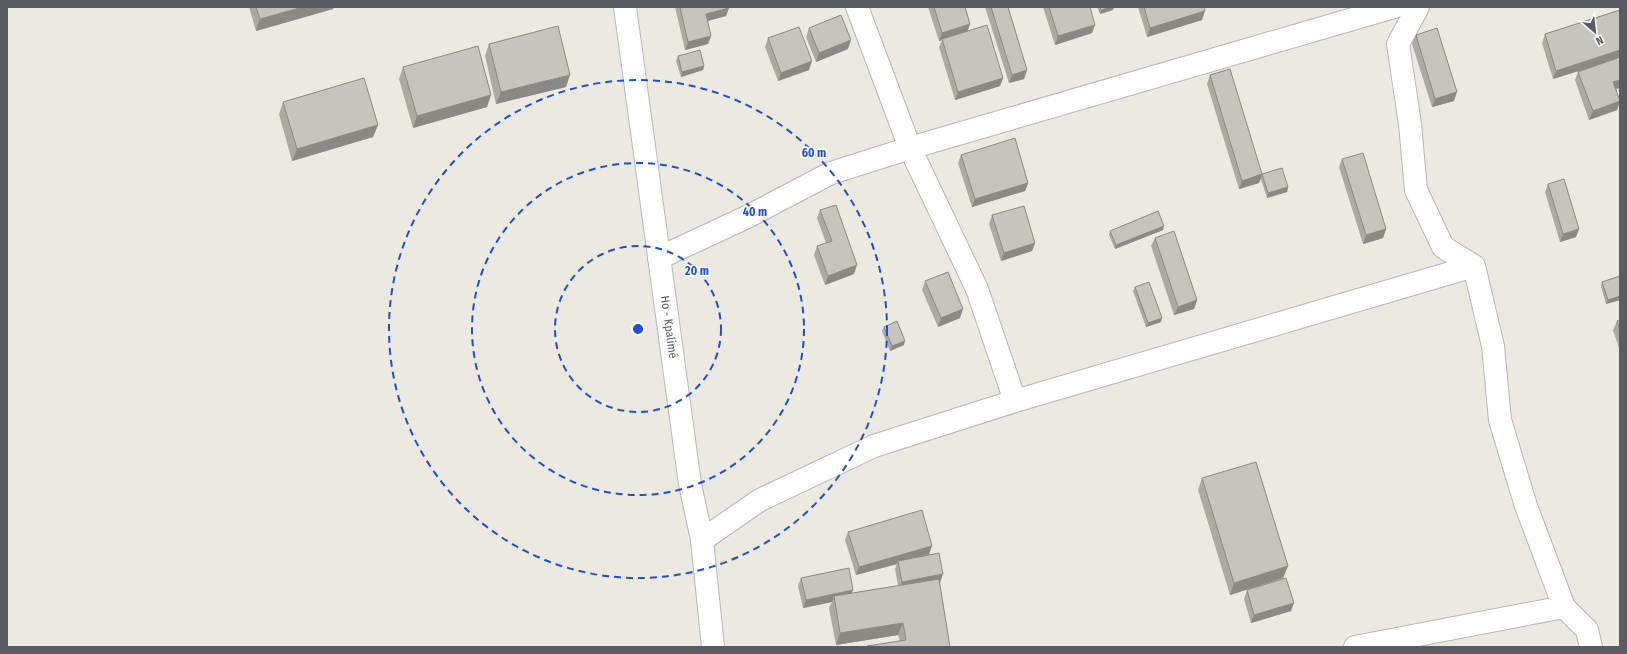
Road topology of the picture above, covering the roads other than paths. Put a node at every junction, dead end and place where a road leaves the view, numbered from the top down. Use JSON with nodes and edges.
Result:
{"nodes":[{"id":1,"x":625,"y":7,"type":"edge"},
{"id":2,"x":857,"y":7,"type":"edge"},
{"id":3,"x":1394,"y":7,"type":"edge"},
{"id":4,"x":1418,"y":7,"type":"edge"},
{"id":5,"x":910,"y":148,"type":"junction"},
{"id":6,"x":659,"y":258,"type":"junction"},
{"id":7,"x":1474,"y":266,"type":"junction"},
{"id":8,"x":1015,"y":401,"type":"junction"},
{"id":9,"x":702,"y":540,"type":"junction"},
{"id":10,"x":1564,"y":607,"type":"junction"},
{"id":11,"x":713,"y":647,"type":"edge"},
{"id":12,"x":1355,"y":647,"type":"edge"},
{"id":13,"x":1591,"y":647,"type":"edge"}],
"edges":[{"from":1,"to":6,"type":"street","name":"Ho - Kpalimé"},
{"from":2,"to":5,"type":"street"},
{"from":3,"to":5,"type":"street"},
{"from":4,"to":7,"type":"street"},
{"from":5,"to":6,"type":"street"},
{"from":5,"to":8,"type":"street"},
{"from":6,"to":9,"type":"street","name":"Ho - Kpalimé"},
{"from":7,"to":8,"type":"street"},
{"from":7,"to":10,"type":"street"},
{"from":8,"to":9,"type":"street"},
{"from":9,"to":11,"type":"street","name":"Ho - Kpalimé"},
{"from":10,"to":12,"type":"street"},
{"from":10,"to":13,"type":"street"}]}
